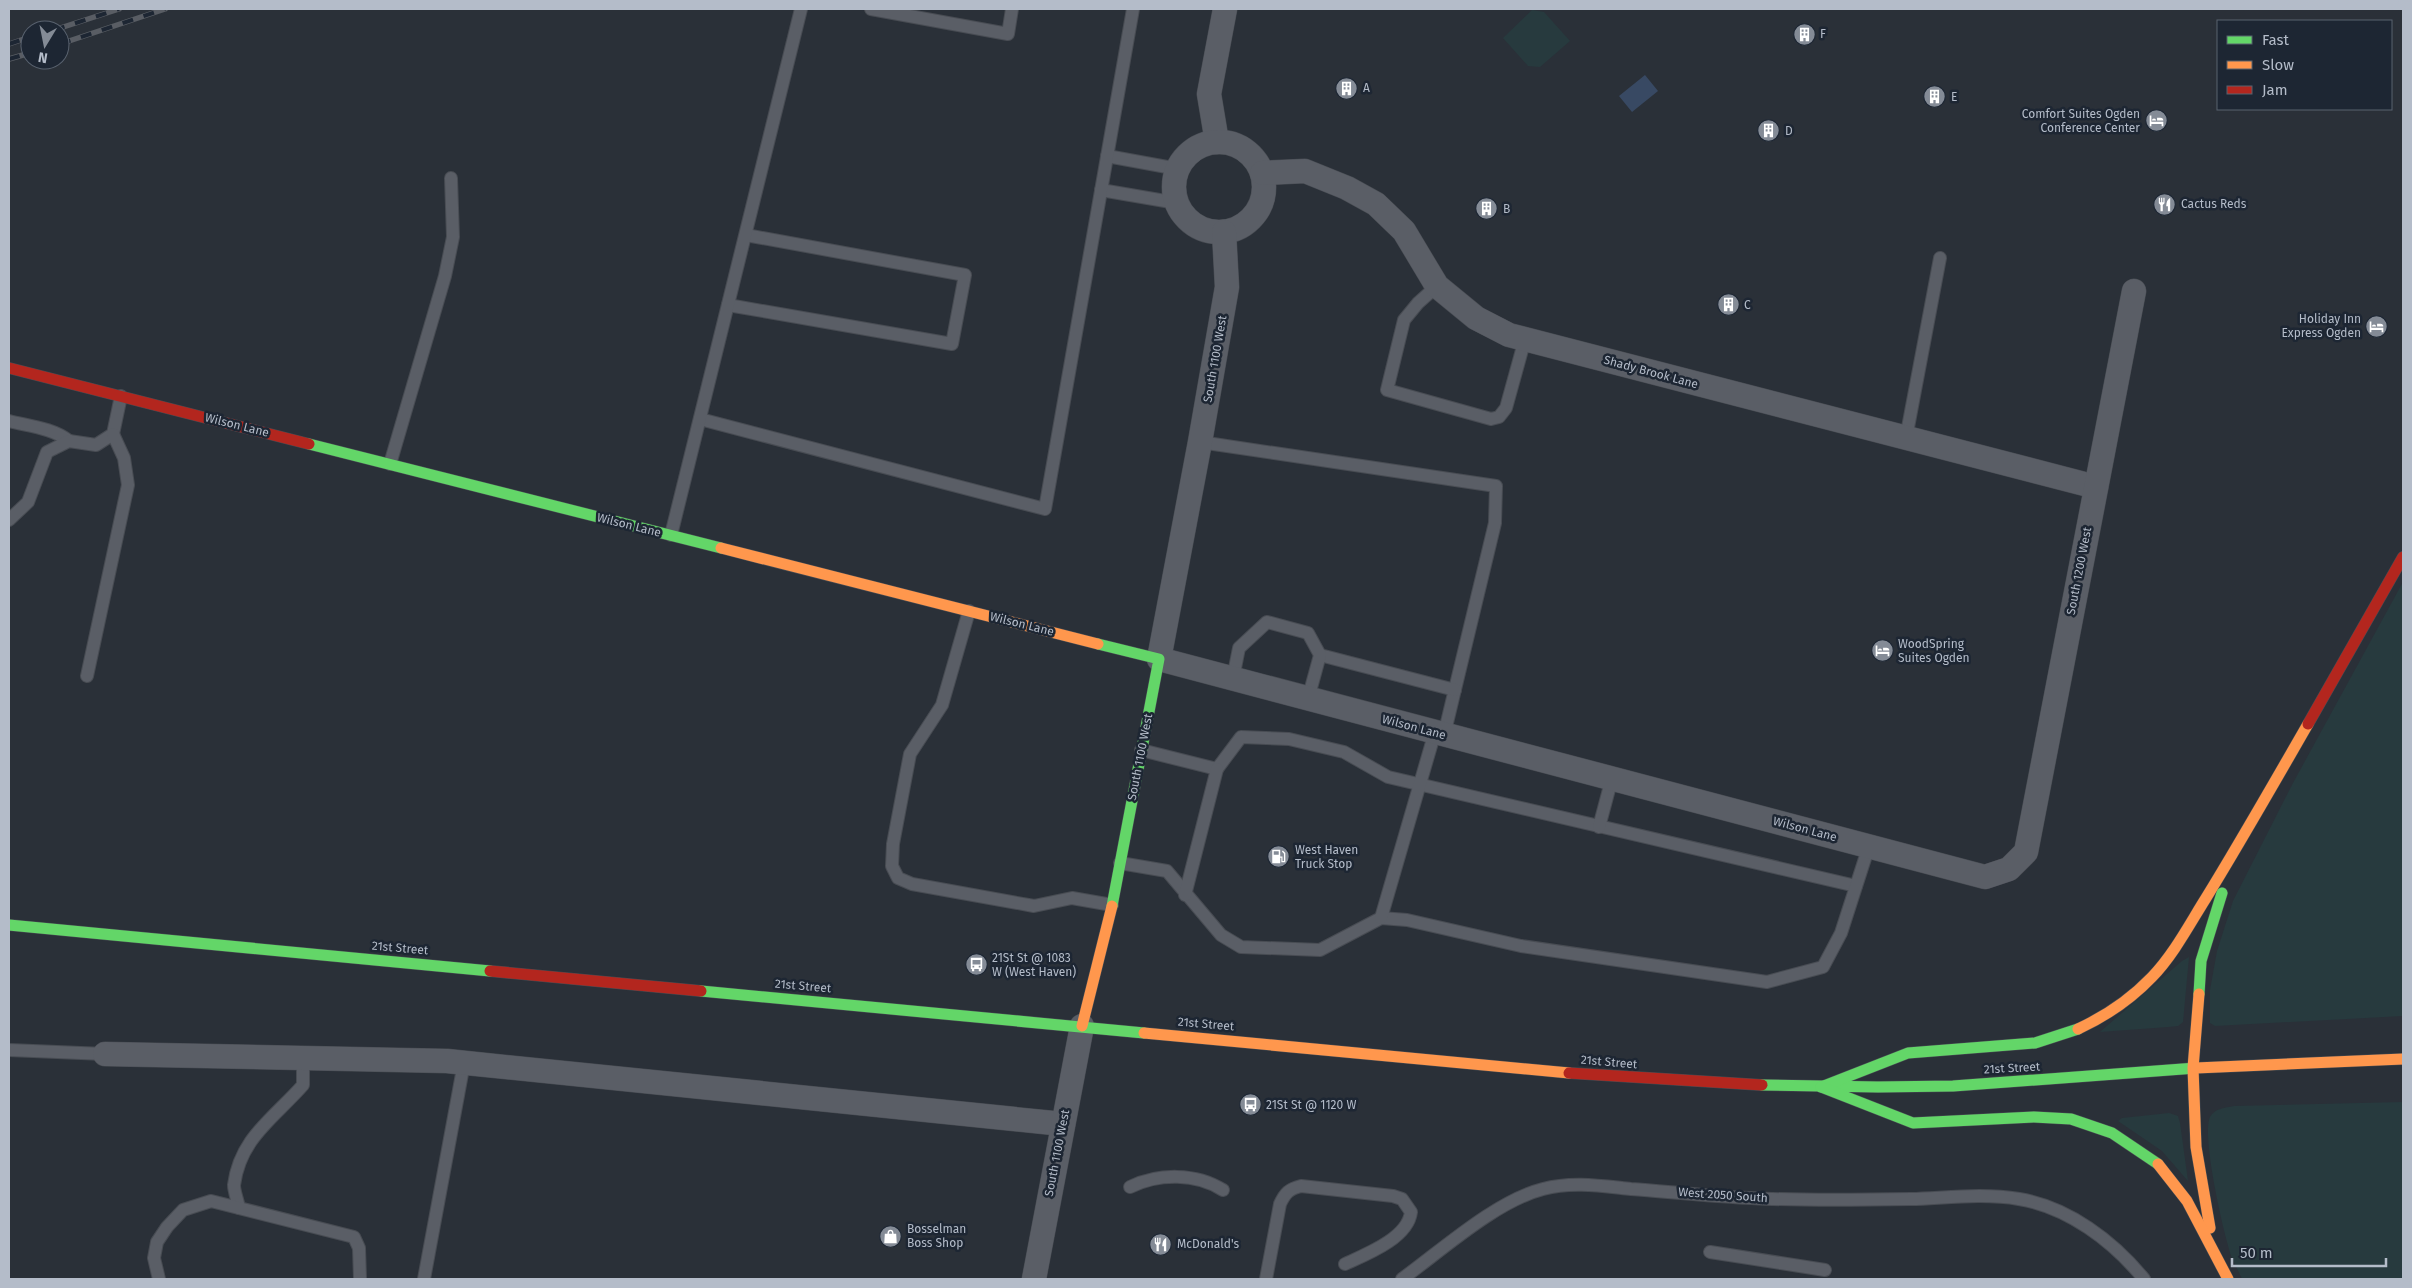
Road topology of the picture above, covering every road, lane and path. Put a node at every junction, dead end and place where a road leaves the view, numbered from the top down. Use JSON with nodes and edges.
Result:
{"nodes":[{"id":1,"x":802,"y":9,"type":"edge"},
{"id":2,"x":871,"y":9,"type":"edge"},
{"id":3,"x":1012,"y":9,"type":"edge"},
{"id":4,"x":1132,"y":9,"type":"edge"},
{"id":5,"x":1225,"y":9,"type":"edge"},
{"id":6,"x":1217,"y":142,"type":"junction"},
{"id":7,"x":1107,"y":156,"type":"junction"},
{"id":8,"x":1178,"y":170,"type":"junction"},
{"id":9,"x":1262,"y":173,"type":"junction"},
{"id":10,"x":451,"y":178,"type":"dead end"},
{"id":11,"x":1101,"y":190,"type":"junction"},
{"id":12,"x":1177,"y":203,"type":"junction"},
{"id":13,"x":1224,"y":232,"type":"junction"},
{"id":14,"x":746,"y":235,"type":"junction"},
{"id":15,"x":1940,"y":258,"type":"dead end"},
{"id":16,"x":1437,"y":286,"type":"junction"},
{"id":17,"x":2134,"y":291,"type":"dead end"},
{"id":18,"x":728,"y":305,"type":"junction"},
{"id":19,"x":1525,"y":339,"type":"junction"},
{"id":20,"x":9,"y":368,"type":"edge"},
{"id":21,"x":121,"y":396,"type":"junction"},
{"id":22,"x":700,"y":419,"type":"junction"},
{"id":23,"x":9,"y":421,"type":"edge"},
{"id":24,"x":113,"y":434,"type":"junction"},
{"id":25,"x":1906,"y":438,"type":"junction"},
{"id":26,"x":69,"y":441,"type":"junction"},
{"id":27,"x":1200,"y":442,"type":"junction"},
{"id":28,"x":390,"y":464,"type":"junction"},
{"id":29,"x":2096,"y":487,"type":"junction"},
{"id":30,"x":9,"y":520,"type":"edge"},
{"id":31,"x":671,"y":536,"type":"junction"},
{"id":32,"x":2403,"y":557,"type":"edge"},
{"id":33,"x":969,"y":611,"type":"junction"},
{"id":34,"x":1320,"y":655,"type":"junction"},
{"id":35,"x":1159,"y":659,"type":"junction"},
{"id":36,"x":87,"y":676,"type":"dead end"},
{"id":37,"x":1233,"y":678,"type":"junction"},
{"id":38,"x":1455,"y":690,"type":"junction"},
{"id":39,"x":1308,"y":699,"type":"junction"},
{"id":40,"x":1440,"y":733,"type":"junction"},
{"id":41,"x":1141,"y":750,"type":"junction"},
{"id":42,"x":1217,"y":769,"type":"junction"},
{"id":43,"x":1612,"y":778,"type":"junction"},
{"id":44,"x":1421,"y":785,"type":"junction"},
{"id":45,"x":1599,"y":827,"type":"junction"},
{"id":46,"x":2242,"y":840,"type":"junction"},
{"id":47,"x":1869,"y":846,"type":"junction"},
{"id":48,"x":2026,"y":852,"type":"joint"},
{"id":49,"x":1120,"y":863,"type":"junction"},
{"id":50,"x":1856,"y":886,"type":"junction"},
{"id":51,"x":1185,"y":895,"type":"junction"},
{"id":52,"x":1112,"y":905,"type":"junction"},
{"id":53,"x":1381,"y":918,"type":"junction"},
{"id":54,"x":9,"y":925,"type":"edge"},
{"id":55,"x":1082,"y":1026,"type":"junction"},
{"id":56,"x":9,"y":1050,"type":"edge"},
{"id":57,"x":105,"y":1054,"type":"joint"},
{"id":58,"x":303,"y":1058,"type":"junction"},
{"id":59,"x":2403,"y":1059,"type":"edge"},
{"id":60,"x":464,"y":1063,"type":"junction"},
{"id":61,"x":2193,"y":1068,"type":"junction"},
{"id":62,"x":1821,"y":1087,"type":"junction"},
{"id":63,"x":1063,"y":1124,"type":"junction"},
{"id":64,"x":1130,"y":1187,"type":"dead end"},
{"id":65,"x":1223,"y":1190,"type":"dead end"},
{"id":66,"x":240,"y":1208,"type":"junction"},
{"id":67,"x":1710,"y":1252,"type":"dead end"},
{"id":68,"x":2215,"y":1254,"type":"junction"},
{"id":69,"x":1345,"y":1264,"type":"dead end"},
{"id":70,"x":1825,"y":1270,"type":"dead end"},
{"id":71,"x":159,"y":1279,"type":"edge"},
{"id":72,"x":360,"y":1279,"type":"edge"},
{"id":73,"x":424,"y":1279,"type":"edge"},
{"id":74,"x":1034,"y":1279,"type":"edge"},
{"id":75,"x":1266,"y":1279,"type":"edge"},
{"id":76,"x":1402,"y":1279,"type":"edge"},
{"id":77,"x":2144,"y":1279,"type":"edge"},
{"id":78,"x":2228,"y":1279,"type":"edge"}],
"edges":[{"from":1,"to":14,"type":"lane"},
{"from":2,"to":3,"type":"lane"},
{"from":4,"to":7,"type":"lane"},
{"from":5,"to":6,"type":"street"},
{"from":6,"to":8,"type":"street"},
{"from":6,"to":9,"type":"street"},
{"from":7,"to":8,"type":"lane"},
{"from":7,"to":11,"type":"lane"},
{"from":8,"to":12,"type":"street"},
{"from":9,"to":13,"type":"street"},
{"from":9,"to":16,"type":"street","name":"Shady Brook Lane"},
{"from":10,"to":28,"type":"lane"},
{"from":11,"to":12,"type":"lane"},
{"from":11,"to":22,"type":"lane"},
{"from":12,"to":13,"type":"street"},
{"from":13,"to":27,"type":"street","name":"South 1100 West"},
{"from":14,"to":18,"type":"lane"},
{"from":14,"to":18,"type":"lane"},
{"from":15,"to":25,"type":"lane"},
{"from":16,"to":19,"type":"street","name":"Shady Brook Lane"},
{"from":16,"to":19,"type":"lane"},
{"from":17,"to":29,"type":"street","name":"South 1200 West"},
{"from":18,"to":22,"type":"lane"},
{"from":19,"to":25,"type":"street","name":"Shady Brook Lane"},
{"from":20,"to":21,"type":"main road","name":"Wilson Lane"},
{"from":21,"to":24,"type":"lane"},
{"from":21,"to":28,"type":"main road","name":"Wilson Lane"},
{"from":22,"to":31,"type":"lane"},
{"from":23,"to":26,"type":"lane"},
{"from":24,"to":26,"type":"lane"},
{"from":24,"to":36,"type":"lane"},
{"from":25,"to":29,"type":"street","name":"Shady Brook Lane"},
{"from":26,"to":30,"type":"lane"},
{"from":27,"to":35,"type":"street","name":"South 1100 West"},
{"from":27,"to":38,"type":"lane"},
{"from":28,"to":31,"type":"main road","name":"Wilson Lane"},
{"from":29,"to":48,"type":"street","name":"South 1200 West"},
{"from":31,"to":33,"type":"main road","name":"Wilson Lane"},
{"from":32,"to":46,"type":"main road"},
{"from":33,"to":35,"type":"main road","name":"Wilson Lane"},
{"from":33,"to":52,"type":"lane"},
{"from":34,"to":37,"type":"lane"},
{"from":34,"to":38,"type":"lane"},
{"from":34,"to":39,"type":"lane"},
{"from":35,"to":37,"type":"street","name":"Wilson Lane"},
{"from":35,"to":41,"type":"main road","name":"South 1100 West"},
{"from":37,"to":39,"type":"street","name":"Wilson Lane"},
{"from":38,"to":40,"type":"lane"},
{"from":39,"to":40,"type":"street","name":"Wilson Lane"},
{"from":40,"to":43,"type":"street","name":"Wilson Lane"},
{"from":40,"to":44,"type":"lane"},
{"from":41,"to":42,"type":"lane"},
{"from":41,"to":49,"type":"main road","name":"South 1100 West"},
{"from":42,"to":44,"type":"lane"},
{"from":42,"to":51,"type":"lane"},
{"from":43,"to":45,"type":"lane"},
{"from":43,"to":47,"type":"street","name":"Wilson Lane"},
{"from":44,"to":45,"type":"lane"},
{"from":44,"to":53,"type":"lane"},
{"from":45,"to":50,"type":"lane"},
{"from":46,"to":61,"type":"main road"},
{"from":46,"to":62,"type":"main road"},
{"from":47,"to":48,"type":"street","name":"Wilson Lane"},
{"from":47,"to":50,"type":"lane"},
{"from":49,"to":51,"type":"lane"},
{"from":49,"to":52,"type":"main road","name":"South 1100 West"},
{"from":50,"to":53,"type":"lane"},
{"from":51,"to":53,"type":"lane"},
{"from":52,"to":55,"type":"main road","name":"South 1100 West"},
{"from":54,"to":55,"type":"main road","name":"21st Street"},
{"from":55,"to":62,"type":"main road","name":"21st Street"},
{"from":55,"to":63,"type":"street","name":"South 1100 West"},
{"from":56,"to":57,"type":"lane"},
{"from":57,"to":58,"type":"street"},
{"from":58,"to":60,"type":"street"},
{"from":58,"to":66,"type":"lane"},
{"from":59,"to":61,"type":"main road","name":"21st Street"},
{"from":60,"to":63,"type":"street"},
{"from":60,"to":73,"type":"lane"},
{"from":61,"to":62,"type":"main road","name":"21st Street"},
{"from":61,"to":68,"type":"main road"},
{"from":62,"to":68,"type":"main road"},
{"from":63,"to":74,"type":"street","name":"South 1100 West"},
{"from":64,"to":65,"type":"lane"},
{"from":66,"to":71,"type":"lane"},
{"from":66,"to":72,"type":"lane"},
{"from":67,"to":70,"type":"lane"},
{"from":68,"to":78,"type":"main road"},
{"from":69,"to":75,"type":"lane"},
{"from":76,"to":77,"type":"lane","name":"West 2050 South"}]}
